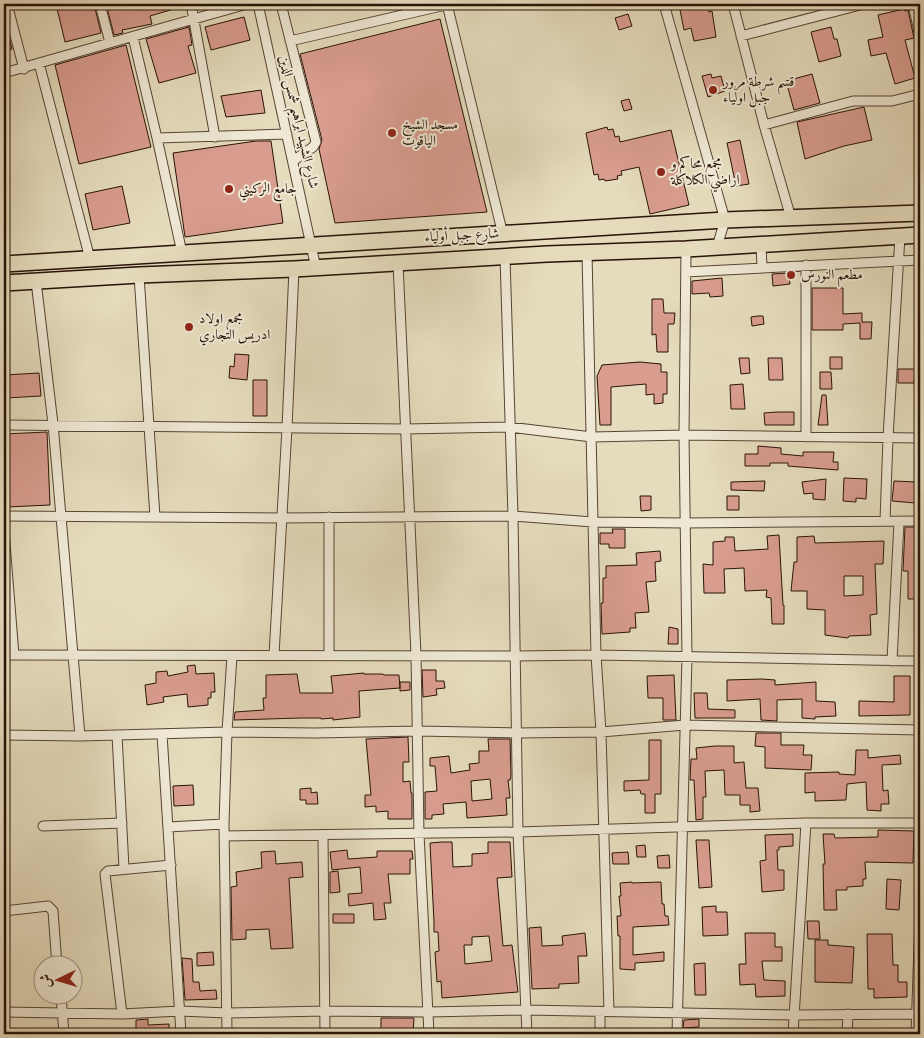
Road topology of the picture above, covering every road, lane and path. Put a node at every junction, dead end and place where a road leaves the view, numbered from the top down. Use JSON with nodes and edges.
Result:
{"nodes":[{"id":1,"x":7,"y":4,"type":"edge"},
{"id":2,"x":100,"y":4,"type":"edge"},
{"id":3,"x":191,"y":4,"type":"edge"},
{"id":4,"x":247,"y":4,"type":"edge"},
{"id":5,"x":258,"y":4,"type":"edge"},
{"id":6,"x":281,"y":4,"type":"edge"},
{"id":7,"x":448,"y":4,"type":"edge"},
{"id":8,"x":664,"y":4,"type":"edge"},
{"id":9,"x":733,"y":4,"type":"edge"},
{"id":10,"x":864,"y":4,"type":"edge"},
{"id":11,"x":913,"y":4,"type":"edge"},
{"id":12,"x":846,"y":6,"type":"edge"},
{"id":13,"x":194,"y":20,"type":"junction"},
{"id":14,"x":741,"y":36,"type":"junction"},
{"id":15,"x":920,"y":36,"type":"edge"},
{"id":16,"x":133,"y":37,"type":"junction"},
{"id":17,"x":290,"y":41,"type":"junction"},
{"id":18,"x":110,"y":43,"type":"junction"},
{"id":19,"x":39,"y":63,"type":"junction"},
{"id":20,"x":24,"y":69,"type":"junction"},
{"id":21,"x":4,"y":73,"type":"edge"},
{"id":22,"x":920,"y":94,"type":"edge"},
{"id":23,"x":764,"y":125,"type":"junction"},
{"id":24,"x":287,"y":134,"type":"junction"},
{"id":25,"x":215,"y":137,"type":"junction"},
{"id":26,"x":157,"y":138,"type":"junction"},
{"id":27,"x":293,"y":161,"type":"junction"},
{"id":28,"x":920,"y":213,"type":"edge"},
{"id":29,"x":791,"y":218,"type":"junction"},
{"id":30,"x":725,"y":220,"type":"junction"},
{"id":31,"x":503,"y":235,"type":"junction"},
{"id":32,"x":920,"y":235,"type":"edge"},
{"id":33,"x":900,"y":236,"type":"junction"},
{"id":34,"x":761,"y":245,"type":"junction"},
{"id":35,"x":312,"y":246,"type":"junction"},
{"id":36,"x":718,"y":247,"type":"junction"},
{"id":37,"x":686,"y":249,"type":"junction"},
{"id":38,"x":182,"y":253,"type":"junction"},
{"id":39,"x":587,"y":254,"type":"junction"},
{"id":40,"x":505,"y":257,"type":"junction"},
{"id":41,"x":90,"y":259,"type":"junction"},
{"id":42,"x":920,"y":260,"type":"edge"},
{"id":43,"x":899,"y":262,"type":"junction"},
{"id":44,"x":398,"y":263,"type":"junction"},
{"id":45,"x":4,"y":264,"type":"edge"},
{"id":46,"x":806,"y":265,"type":"junction"},
{"id":47,"x":762,"y":267,"type":"junction"},
{"id":48,"x":316,"y":268,"type":"junction"},
{"id":49,"x":294,"y":269,"type":"junction"},
{"id":50,"x":686,"y":272,"type":"junction"},
{"id":51,"x":139,"y":275,"type":"junction"},
{"id":52,"x":36,"y":281,"type":"junction"},
{"id":53,"x":4,"y":283,"type":"edge"},
{"id":54,"x":53,"y":424,"type":"junction"},
{"id":55,"x":4,"y":425,"type":"edge"},
{"id":56,"x":148,"y":426,"type":"junction"},
{"id":57,"x":509,"y":426,"type":"junction"},
{"id":58,"x":287,"y":428,"type":"junction"},
{"id":59,"x":405,"y":429,"type":"junction"},
{"id":60,"x":684,"y":435,"type":"junction"},
{"id":61,"x":592,"y":437,"type":"junction"},
{"id":62,"x":806,"y":437,"type":"junction"},
{"id":63,"x":888,"y":438,"type":"junction"},
{"id":64,"x":920,"y":438,"type":"edge"},
{"id":65,"x":4,"y":516,"type":"edge"},
{"id":66,"x":60,"y":516,"type":"junction"},
{"id":67,"x":513,"y":516,"type":"junction"},
{"id":68,"x":155,"y":517,"type":"junction"},
{"id":69,"x":329,"y":517,"type":"junction"},
{"id":70,"x":410,"y":517,"type":"junction"},
{"id":71,"x":282,"y":518,"type":"junction"},
{"id":72,"x":885,"y":521,"type":"junction"},
{"id":73,"x":920,"y":521,"type":"edge"},
{"id":74,"x":593,"y":522,"type":"junction"},
{"id":75,"x":899,"y":522,"type":"junction"},
{"id":76,"x":685,"y":523,"type":"junction"},
{"id":77,"x":4,"y":531,"type":"edge"},
{"id":78,"x":4,"y":655,"type":"edge"},
{"id":79,"x":14,"y":655,"type":"junction"},
{"id":80,"x":74,"y":655,"type":"junction"},
{"id":81,"x":274,"y":655,"type":"junction"},
{"id":82,"x":329,"y":655,"type":"junction"},
{"id":83,"x":416,"y":655,"type":"junction"},
{"id":84,"x":596,"y":655,"type":"junction"},
{"id":85,"x":232,"y":656,"type":"junction"},
{"id":86,"x":514,"y":656,"type":"junction"},
{"id":87,"x":687,"y":657,"type":"junction"},
{"id":88,"x":892,"y":661,"type":"junction"},
{"id":89,"x":920,"y":661,"type":"edge"},
{"id":90,"x":685,"y":725,"type":"junction"},
{"id":91,"x":920,"y":730,"type":"edge"},
{"id":92,"x":417,"y":731,"type":"junction"},
{"id":93,"x":227,"y":732,"type":"junction"},
{"id":94,"x":601,"y":732,"type":"junction"},
{"id":95,"x":517,"y":733,"type":"junction"},
{"id":96,"x":4,"y":734,"type":"edge"},
{"id":97,"x":116,"y":734,"type":"junction"},
{"id":98,"x":162,"y":734,"type":"junction"},
{"id":99,"x":80,"y":736,"type":"junction"},
{"id":100,"x":122,"y":823,"type":"junction"},
{"id":101,"x":806,"y":823,"type":"junction"},
{"id":102,"x":920,"y":823,"type":"edge"},
{"id":103,"x":224,"y":824,"type":"junction"},
{"id":104,"x":43,"y":826,"type":"dead end"},
{"id":105,"x":168,"y":827,"type":"junction"},
{"id":106,"x":683,"y":827,"type":"junction"},
{"id":107,"x":603,"y":829,"type":"junction"},
{"id":108,"x":518,"y":832,"type":"junction"},
{"id":109,"x":419,"y":834,"type":"junction"},
{"id":110,"x":323,"y":835,"type":"junction"},
{"id":111,"x":224,"y":836,"type":"junction"},
{"id":112,"x":171,"y":865,"type":"junction"},
{"id":113,"x":124,"y":868,"type":"junction"},
{"id":114,"x":4,"y":911,"type":"edge"},
{"id":115,"x":920,"y":915,"type":"edge"},
{"id":116,"x":56,"y":956,"type":"edge"},
{"id":117,"x":61,"y":1006,"type":"edge"},
{"id":118,"x":526,"y":1010,"type":"junction"},
{"id":119,"x":180,"y":1011,"type":"junction"},
{"id":120,"x":325,"y":1011,"type":"junction"},
{"id":121,"x":4,"y":1012,"type":"edge"},
{"id":122,"x":62,"y":1012,"type":"junction"},
{"id":123,"x":428,"y":1012,"type":"junction"},
{"id":124,"x":600,"y":1012,"type":"junction"},
{"id":125,"x":610,"y":1012,"type":"junction"},
{"id":126,"x":227,"y":1013,"type":"junction"},
{"id":127,"x":122,"y":1014,"type":"junction"},
{"id":128,"x":678,"y":1014,"type":"junction"},
{"id":129,"x":848,"y":1014,"type":"junction"},
{"id":130,"x":918,"y":1014,"type":"edge"},
{"id":131,"x":794,"y":1015,"type":"junction"},
{"id":132,"x":64,"y":1034,"type":"edge"},
{"id":133,"x":181,"y":1034,"type":"edge"},
{"id":134,"x":227,"y":1034,"type":"edge"},
{"id":135,"x":325,"y":1034,"type":"edge"},
{"id":136,"x":429,"y":1034,"type":"edge"},
{"id":137,"x":527,"y":1034,"type":"edge"},
{"id":138,"x":600,"y":1034,"type":"edge"},
{"id":139,"x":677,"y":1034,"type":"edge"},
{"id":140,"x":793,"y":1034,"type":"edge"},
{"id":141,"x":847,"y":1034,"type":"edge"},
{"id":142,"x":916,"y":1034,"type":"edge"}],
"edges":[{"from":1,"to":20,"type":"street"},
{"from":2,"to":18,"type":"street"},
{"from":3,"to":13,"type":"street"},
{"from":4,"to":13,"type":"street"},
{"from":5,"to":24,"type":"street","name":"شارع الشهيد ابراهيم شمس الدين"},
{"from":6,"to":17,"type":"street"},
{"from":7,"to":17,"type":"street"},
{"from":7,"to":31,"type":"street"},
{"from":8,"to":30,"type":"street"},
{"from":9,"to":14,"type":"street"},
{"from":10,"to":12,"type":"street"},
{"from":11,"to":15,"type":"street"},
{"from":12,"to":14,"type":"street"},
{"from":13,"to":16,"type":"street"},
{"from":13,"to":25,"type":"street"},
{"from":14,"to":23,"type":"street"},
{"from":16,"to":18,"type":"street"},
{"from":16,"to":26,"type":"street"},
{"from":17,"to":27,"type":"street"},
{"from":18,"to":19,"type":"street"},
{"from":19,"to":20,"type":"street"},
{"from":19,"to":41,"type":"street"},
{"from":20,"to":21,"type":"street"},
{"from":22,"to":23,"type":"street"},
{"from":23,"to":29,"type":"street"},
{"from":24,"to":25,"type":"street"},
{"from":24,"to":27,"type":"street","name":"شارع الشهيد ابراهيم شمس الدين"},
{"from":25,"to":26,"type":"street"},
{"from":26,"to":38,"type":"street"},
{"from":27,"to":35,"type":"street","name":"شارع الشهيد ابراهيم شمس الدين"},
{"from":28,"to":29,"type":"main road","name":"شارع جبل أولياء"},
{"from":29,"to":30,"type":"main road","name":"شارع جبل أولياء"},
{"from":30,"to":31,"type":"main road","name":"شارع جبل أولياء"},
{"from":30,"to":36,"type":"street"},
{"from":31,"to":35,"type":"main road","name":"شارع جبل أولياء"},
{"from":32,"to":33,"type":"main road","name":"شارع جبل أولياء"},
{"from":33,"to":34,"type":"main road","name":"شارع جبل أولياء"},
{"from":33,"to":43,"type":"street"},
{"from":34,"to":36,"type":"main road","name":"شارع جبل أولياء"},
{"from":34,"to":47,"type":"street"},
{"from":35,"to":38,"type":"main road","name":"شارع جبل أولياء"},
{"from":35,"to":48,"type":"street","name":"شارع الشهيد ابراهيم شمس الدين"},
{"from":36,"to":37,"type":"main road","name":"شارع جبل أولياء"},
{"from":37,"to":39,"type":"main road","name":"شارع جبل أولياء"},
{"from":37,"to":50,"type":"street"},
{"from":38,"to":41,"type":"main road","name":"شارع جبل أولياء"},
{"from":39,"to":40,"type":"main road","name":"شارع جبل أولياء"},
{"from":39,"to":61,"type":"street"},
{"from":40,"to":44,"type":"main road","name":"شارع جبل أولياء"},
{"from":40,"to":57,"type":"street"},
{"from":41,"to":45,"type":"main road","name":"شارع جبل أولياء"},
{"from":42,"to":43,"type":"street"},
{"from":43,"to":46,"type":"street"},
{"from":43,"to":63,"type":"street"},
{"from":44,"to":48,"type":"main road","name":"شارع جبل أولياء"},
{"from":44,"to":59,"type":"street"},
{"from":46,"to":47,"type":"street"},
{"from":46,"to":62,"type":"street"},
{"from":47,"to":50,"type":"street"},
{"from":48,"to":49,"type":"main road","name":"شارع جبل أولياء"},
{"from":49,"to":51,"type":"main road","name":"شارع جبل أولياء"},
{"from":49,"to":58,"type":"street"},
{"from":50,"to":60,"type":"street"},
{"from":51,"to":52,"type":"main road","name":"شارع جبل أولياء"},
{"from":51,"to":56,"type":"street"},
{"from":52,"to":53,"type":"main road","name":"شارع جبل أولياء"},
{"from":52,"to":54,"type":"street"},
{"from":54,"to":55,"type":"street"},
{"from":54,"to":56,"type":"street"},
{"from":54,"to":66,"type":"street"},
{"from":56,"to":58,"type":"street"},
{"from":56,"to":68,"type":"street"},
{"from":57,"to":59,"type":"street"},
{"from":57,"to":61,"type":"street"},
{"from":57,"to":67,"type":"street"},
{"from":58,"to":59,"type":"street"},
{"from":58,"to":71,"type":"street"},
{"from":59,"to":70,"type":"street"},
{"from":60,"to":61,"type":"street"},
{"from":60,"to":62,"type":"street"},
{"from":60,"to":76,"type":"street"},
{"from":61,"to":74,"type":"street"},
{"from":62,"to":63,"type":"street"},
{"from":63,"to":64,"type":"street"},
{"from":63,"to":72,"type":"street"},
{"from":65,"to":66,"type":"street"},
{"from":66,"to":68,"type":"street"},
{"from":66,"to":80,"type":"street"},
{"from":67,"to":70,"type":"street"},
{"from":67,"to":74,"type":"street"},
{"from":67,"to":86,"type":"street"},
{"from":68,"to":71,"type":"street"},
{"from":69,"to":70,"type":"street"},
{"from":69,"to":71,"type":"street"},
{"from":69,"to":82,"type":"street"},
{"from":70,"to":83,"type":"street"},
{"from":71,"to":81,"type":"street"},
{"from":72,"to":75,"type":"street"},
{"from":72,"to":76,"type":"street"},
{"from":73,"to":75,"type":"street"},
{"from":74,"to":76,"type":"street"},
{"from":74,"to":84,"type":"street"},
{"from":75,"to":88,"type":"street"},
{"from":76,"to":87,"type":"street"},
{"from":77,"to":79,"type":"street"},
{"from":78,"to":79,"type":"street"},
{"from":79,"to":80,"type":"street"},
{"from":80,"to":85,"type":"street"},
{"from":80,"to":99,"type":"street"},
{"from":81,"to":82,"type":"street"},
{"from":81,"to":85,"type":"street"},
{"from":82,"to":83,"type":"street"},
{"from":83,"to":86,"type":"street"},
{"from":83,"to":92,"type":"street"},
{"from":84,"to":86,"type":"street"},
{"from":84,"to":87,"type":"street"},
{"from":84,"to":94,"type":"street"},
{"from":85,"to":93,"type":"street"},
{"from":86,"to":95,"type":"street"},
{"from":87,"to":88,"type":"street"},
{"from":87,"to":90,"type":"street"},
{"from":88,"to":89,"type":"street"},
{"from":90,"to":91,"type":"street"},
{"from":90,"to":94,"type":"street"},
{"from":90,"to":106,"type":"street"},
{"from":92,"to":93,"type":"street"},
{"from":92,"to":95,"type":"street"},
{"from":92,"to":109,"type":"street"},
{"from":93,"to":98,"type":"street"},
{"from":93,"to":103,"type":"street"},
{"from":94,"to":95,"type":"street"},
{"from":94,"to":107,"type":"street"},
{"from":95,"to":108,"type":"street"},
{"from":96,"to":99,"type":"street"},
{"from":97,"to":98,"type":"street"},
{"from":97,"to":99,"type":"street"},
{"from":97,"to":100,"type":"street"},
{"from":98,"to":105,"type":"street"},
{"from":100,"to":104,"type":"street"},
{"from":100,"to":113,"type":"street"},
{"from":101,"to":102,"type":"street"},
{"from":101,"to":106,"type":"street"},
{"from":101,"to":131,"type":"street"},
{"from":103,"to":105,"type":"street"},
{"from":103,"to":111,"type":"street"},
{"from":105,"to":112,"type":"street"},
{"from":106,"to":107,"type":"street"},
{"from":106,"to":128,"type":"street"},
{"from":107,"to":108,"type":"street"},
{"from":107,"to":125,"type":"street"},
{"from":108,"to":109,"type":"street"},
{"from":108,"to":118,"type":"street"},
{"from":109,"to":110,"type":"street"},
{"from":109,"to":123,"type":"street"},
{"from":110,"to":111,"type":"street"},
{"from":110,"to":120,"type":"street"},
{"from":111,"to":126,"type":"street"},
{"from":112,"to":113,"type":"street"},
{"from":112,"to":119,"type":"street"},
{"from":113,"to":127,"type":"street"},
{"from":114,"to":116,"type":"street"},
{"from":115,"to":130,"type":"street"},
{"from":117,"to":122,"type":"street"},
{"from":118,"to":123,"type":"street"},
{"from":118,"to":124,"type":"street"},
{"from":118,"to":137,"type":"street"},
{"from":119,"to":126,"type":"street"},
{"from":119,"to":127,"type":"street"},
{"from":119,"to":133,"type":"street"},
{"from":120,"to":123,"type":"street"},
{"from":120,"to":126,"type":"street"},
{"from":120,"to":135,"type":"street"},
{"from":121,"to":122,"type":"street"},
{"from":122,"to":127,"type":"street"},
{"from":122,"to":132,"type":"street"},
{"from":123,"to":136,"type":"street"},
{"from":124,"to":125,"type":"street"},
{"from":124,"to":138,"type":"street"},
{"from":125,"to":128,"type":"street"},
{"from":126,"to":134,"type":"street"},
{"from":128,"to":131,"type":"street"},
{"from":128,"to":139,"type":"street"},
{"from":129,"to":130,"type":"street"},
{"from":129,"to":131,"type":"street"},
{"from":129,"to":141,"type":"street"},
{"from":130,"to":142,"type":"street"},
{"from":131,"to":140,"type":"street"}]}
